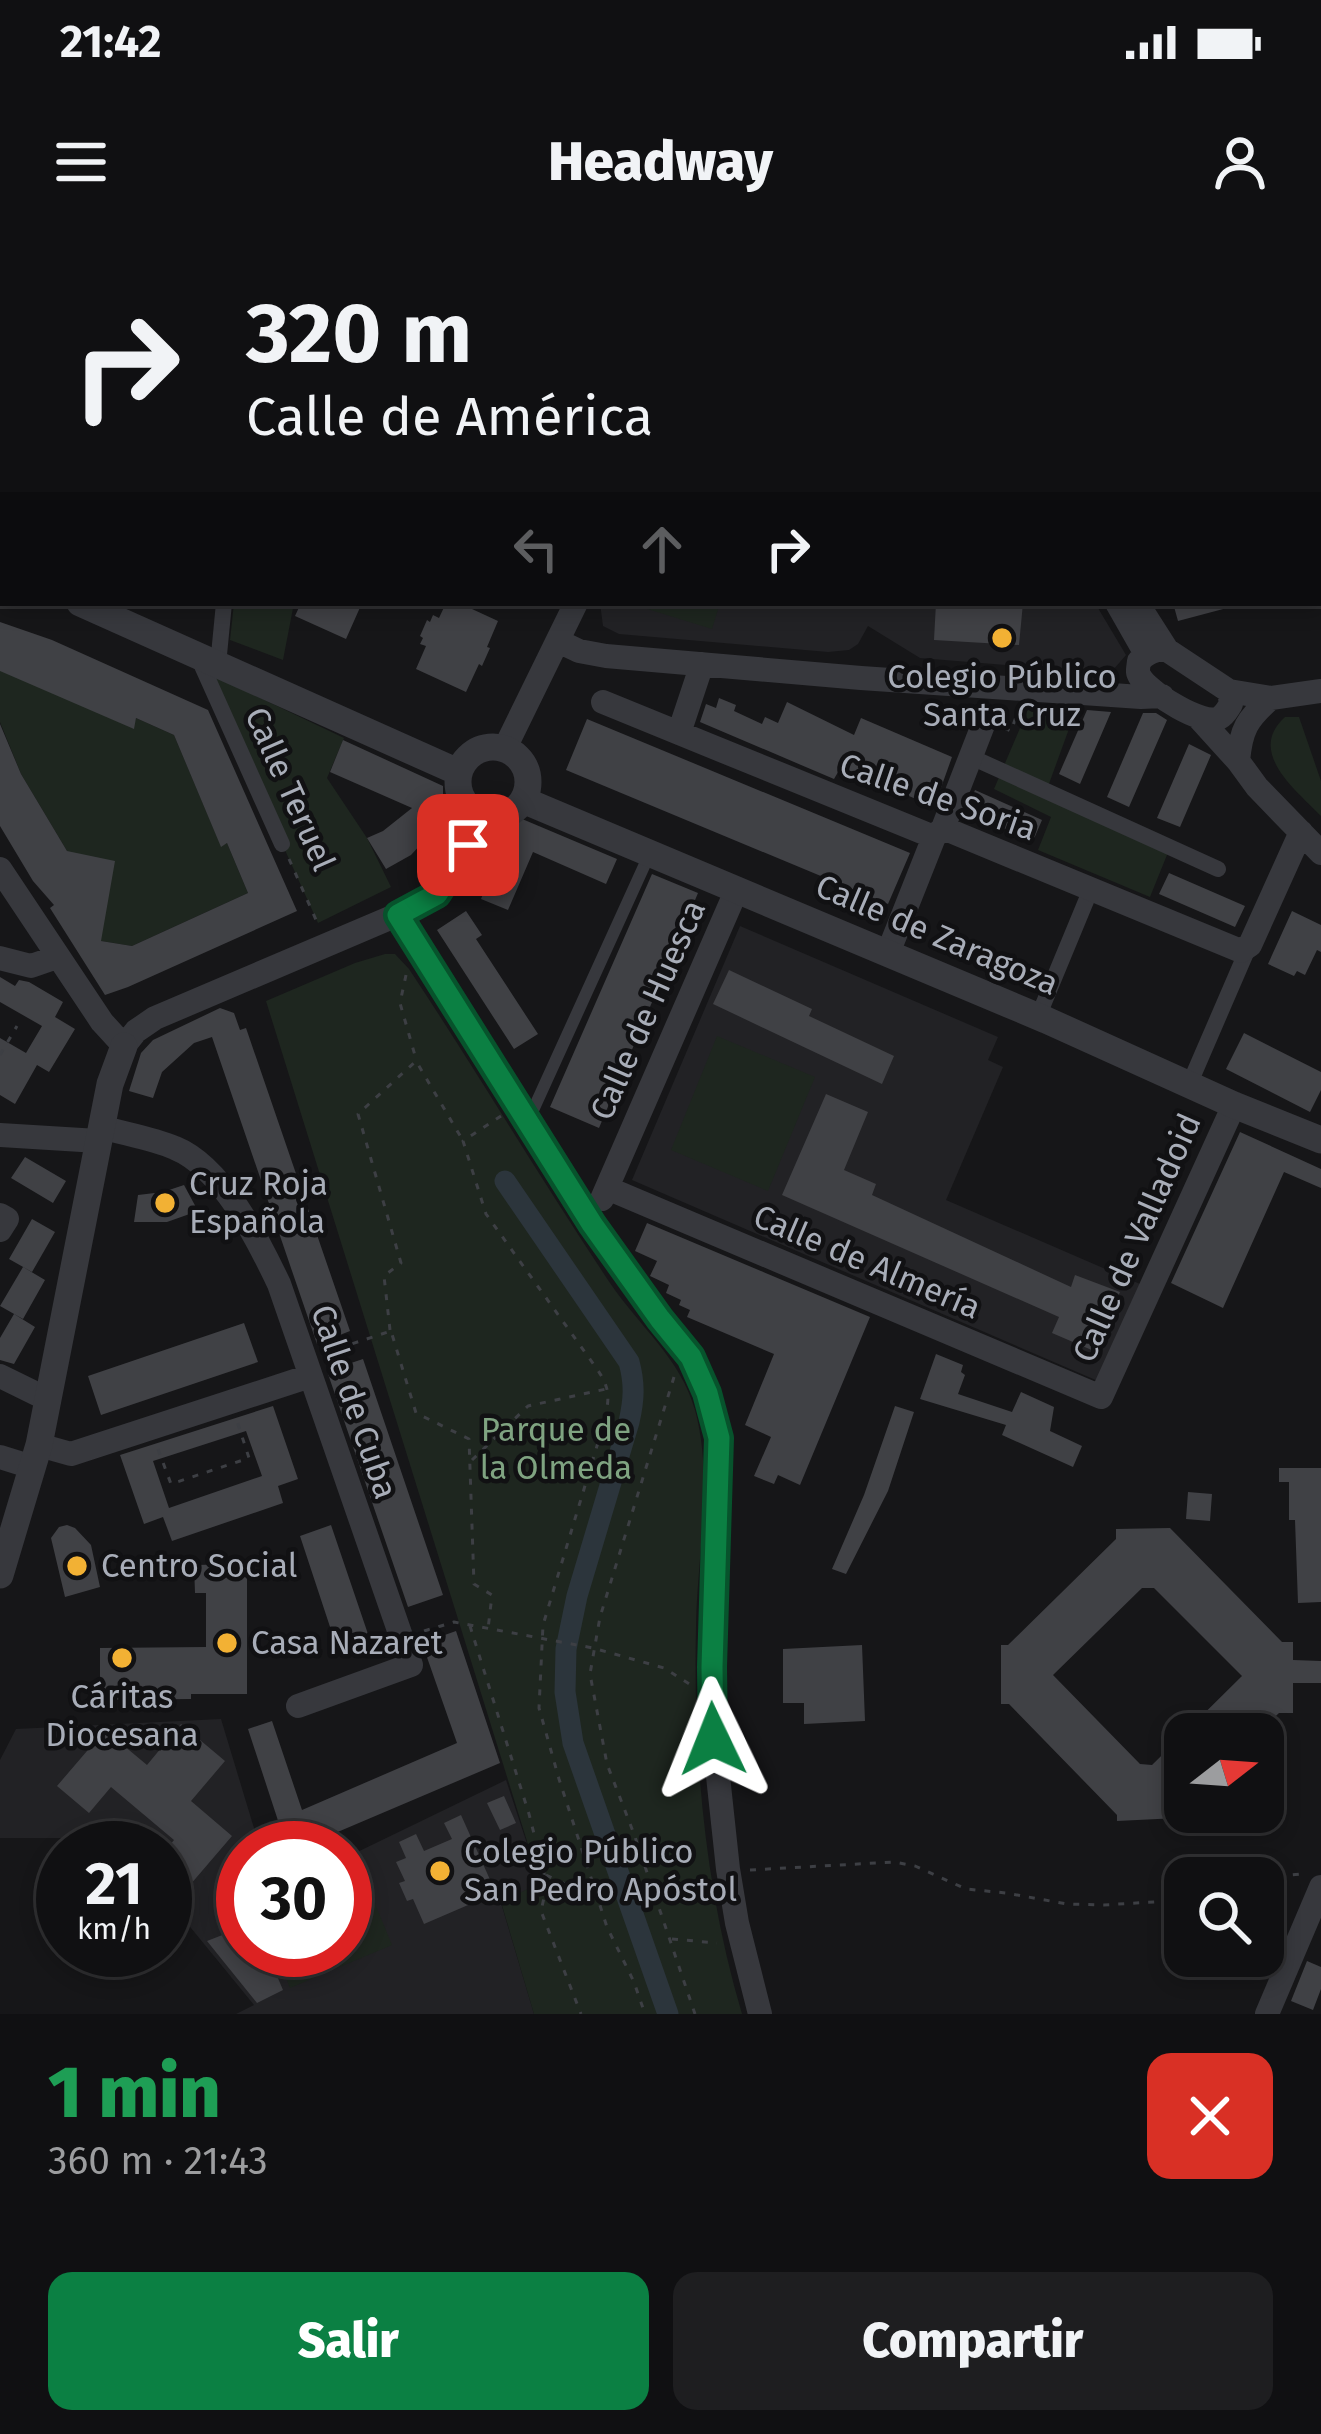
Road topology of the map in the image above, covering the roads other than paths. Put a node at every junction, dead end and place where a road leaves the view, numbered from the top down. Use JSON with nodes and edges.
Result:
{"nodes":[{"id":1,"x":87,"y":606,"type":"edge"},
{"id":2,"x":223,"y":606,"type":"edge"},
{"id":3,"x":575,"y":606,"type":"edge"},
{"id":4,"x":1119,"y":606,"type":"edge"},
{"id":5,"x":1139,"y":606,"type":"edge"},
{"id":6,"x":558,"y":641,"type":"junction"},
{"id":7,"x":1156,"y":652,"type":"junction"},
{"id":8,"x":208,"y":661,"type":"junction"},
{"id":9,"x":702,"y":664,"type":"junction"},
{"id":10,"x":1229,"y":691,"type":"junction"},
{"id":11,"x":1321,"y":691,"type":"edge"},
{"id":12,"x":1162,"y":696,"type":"junction"},
{"id":13,"x":1271,"y":698,"type":"junction"},
{"id":14,"x":603,"y":702,"type":"dead end"},
{"id":15,"x":1198,"y":717,"type":"junction"},
{"id":16,"x":986,"y":720,"type":"road end"},
{"id":17,"x":679,"y":733,"type":"junction"},
{"id":18,"x":505,"y":748,"type":"junction"},
{"id":19,"x":971,"y":757,"type":"junction"},
{"id":20,"x":1238,"y":760,"type":"junction"},
{"id":21,"x":458,"y":772,"type":"junction"},
{"id":22,"x":523,"y":800,"type":"junction"},
{"id":23,"x":481,"y":815,"type":"junction"},
{"id":24,"x":939,"y":832,"type":"junction"},
{"id":25,"x":1300,"y":832,"type":"junction"},
{"id":26,"x":282,"y":844,"type":"road end"},
{"id":27,"x":650,"y":853,"type":"junction"},
{"id":28,"x":1321,"y":853,"type":"edge"},
{"id":29,"x":0,"y":869,"type":"edge"},
{"id":30,"x":1218,"y":869,"type":"dead end"},
{"id":31,"x":1091,"y":889,"type":"junction"},
{"id":32,"x":737,"y":890,"type":"junction"},
{"id":33,"x":398,"y":915,"type":"junction"},
{"id":34,"x":1250,"y":945,"type":"junction"},
{"id":35,"x":888,"y":953,"type":"junction"},
{"id":36,"x":57,"y":957,"type":"junction"},
{"id":37,"x":0,"y":958,"type":"edge"},
{"id":38,"x":1038,"y":1017,"type":"junction"},
{"id":39,"x":124,"y":1046,"type":"junction"},
{"id":40,"x":1189,"y":1085,"type":"junction"},
{"id":41,"x":1234,"y":1105,"type":"junction"},
{"id":42,"x":523,"y":1112,"type":"junction"},
{"id":43,"x":99,"y":1134,"type":"junction"},
{"id":44,"x":0,"y":1135,"type":"edge"},
{"id":45,"x":1321,"y":1140,"type":"edge"},
{"id":46,"x":607,"y":1188,"type":"junction"},
{"id":47,"x":0,"y":1215,"type":"edge"},
{"id":48,"x":592,"y":1224,"type":"junction"},
{"id":49,"x":0,"y":1230,"type":"edge"},
{"id":50,"x":308,"y":1368,"type":"junction"},
{"id":51,"x":0,"y":1376,"type":"edge"},
{"id":52,"x":1101,"y":1397,"type":"joint"},
{"id":53,"x":49,"y":1400,"type":"junction"},
{"id":54,"x":36,"y":1456,"type":"junction"},
{"id":55,"x":0,"y":1457,"type":"edge"},
{"id":56,"x":0,"y":1575,"type":"edge"},
{"id":57,"x":298,"y":1706,"type":"dead end"},
{"id":58,"x":1312,"y":1881,"type":"edge"},
{"id":59,"x":1271,"y":2013,"type":"edge"},
{"id":60,"x":760,"y":2014,"type":"edge"}],
"edges":[{"from":1,"to":8,"type":"street"},
{"from":2,"to":8,"type":"street"},
{"from":3,"to":6,"type":"street"},
{"from":4,"to":7,"type":"street"},
{"from":5,"to":7,"type":"street"},
{"from":6,"to":9,"type":"street"},
{"from":6,"to":18,"type":"street"},
{"from":7,"to":10,"type":"street"},
{"from":7,"to":12,"type":"street"},
{"from":8,"to":21,"type":"street"},
{"from":8,"to":26,"type":"street","name":"Calle Teruel"},
{"from":9,"to":12,"type":"street"},
{"from":9,"to":17,"type":"street"},
{"from":10,"to":13,"type":"street"},
{"from":10,"to":15,"type":"street"},
{"from":11,"to":13,"type":"street"},
{"from":12,"to":15,"type":"street"},
{"from":13,"to":20,"type":"street"},
{"from":14,"to":17,"type":"street","name":"Calle de Soria"},
{"from":15,"to":20,"type":"street"},
{"from":16,"to":19,"type":"street"},
{"from":17,"to":24,"type":"street","name":"Calle de Soria"},
{"from":18,"to":21,"type":"street"},
{"from":18,"to":22,"type":"street"},
{"from":19,"to":24,"type":"street"},
{"from":19,"to":30,"type":"street"},
{"from":20,"to":25,"type":"street"},
{"from":21,"to":23,"type":"street"},
{"from":22,"to":23,"type":"street"},
{"from":22,"to":27,"type":"street","name":"Calle de Zaragoza"},
{"from":23,"to":33,"type":"street"},
{"from":24,"to":31,"type":"street","name":"Calle de Soria"},
{"from":24,"to":35,"type":"street"},
{"from":25,"to":28,"type":"street"},
{"from":25,"to":34,"type":"street"},
{"from":27,"to":32,"type":"street","name":"Calle de Zaragoza"},
{"from":27,"to":42,"type":"lane"},
{"from":29,"to":36,"type":"street"},
{"from":31,"to":34,"type":"street","name":"Calle de Soria"},
{"from":31,"to":38,"type":"street"},
{"from":32,"to":35,"type":"street","name":"Calle de Zaragoza"},
{"from":32,"to":46,"type":"street","name":"Calle de Huesca"},
{"from":33,"to":39,"type":"street"},
{"from":33,"to":42,"type":"street"},
{"from":34,"to":40,"type":"street"},
{"from":35,"to":38,"type":"street","name":"Calle de Zaragoza"},
{"from":36,"to":37,"type":"street"},
{"from":36,"to":39,"type":"street"},
{"from":38,"to":40,"type":"street","name":"Calle de Zaragoza"},
{"from":39,"to":43,"type":"street"},
{"from":40,"to":41,"type":"street","name":"Calle de Zaragoza"},
{"from":41,"to":45,"type":"street","name":"Calle de Zaragoza"},
{"from":41,"to":52,"type":"street","name":"Calle de Valladoid"},
{"from":42,"to":48,"type":"street"},
{"from":43,"to":44,"type":"street","name":"Calle de Cuba"},
{"from":43,"to":50,"type":"street","name":"Calle de Cuba"},
{"from":43,"to":53,"type":"street"},
{"from":46,"to":48,"type":"street","name":"Calle de Huesca"},
{"from":46,"to":52,"type":"street","name":"Calle de Almería"},
{"from":47,"to":49,"type":"street"},
{"from":48,"to":60,"type":"street"},
{"from":50,"to":54,"type":"street"},
{"from":50,"to":57,"type":"street","name":"Calle de Cuba"},
{"from":51,"to":53,"type":"street"},
{"from":53,"to":54,"type":"street"},
{"from":54,"to":55,"type":"street"},
{"from":54,"to":56,"type":"street"},
{"from":58,"to":59,"type":"street"}]}
